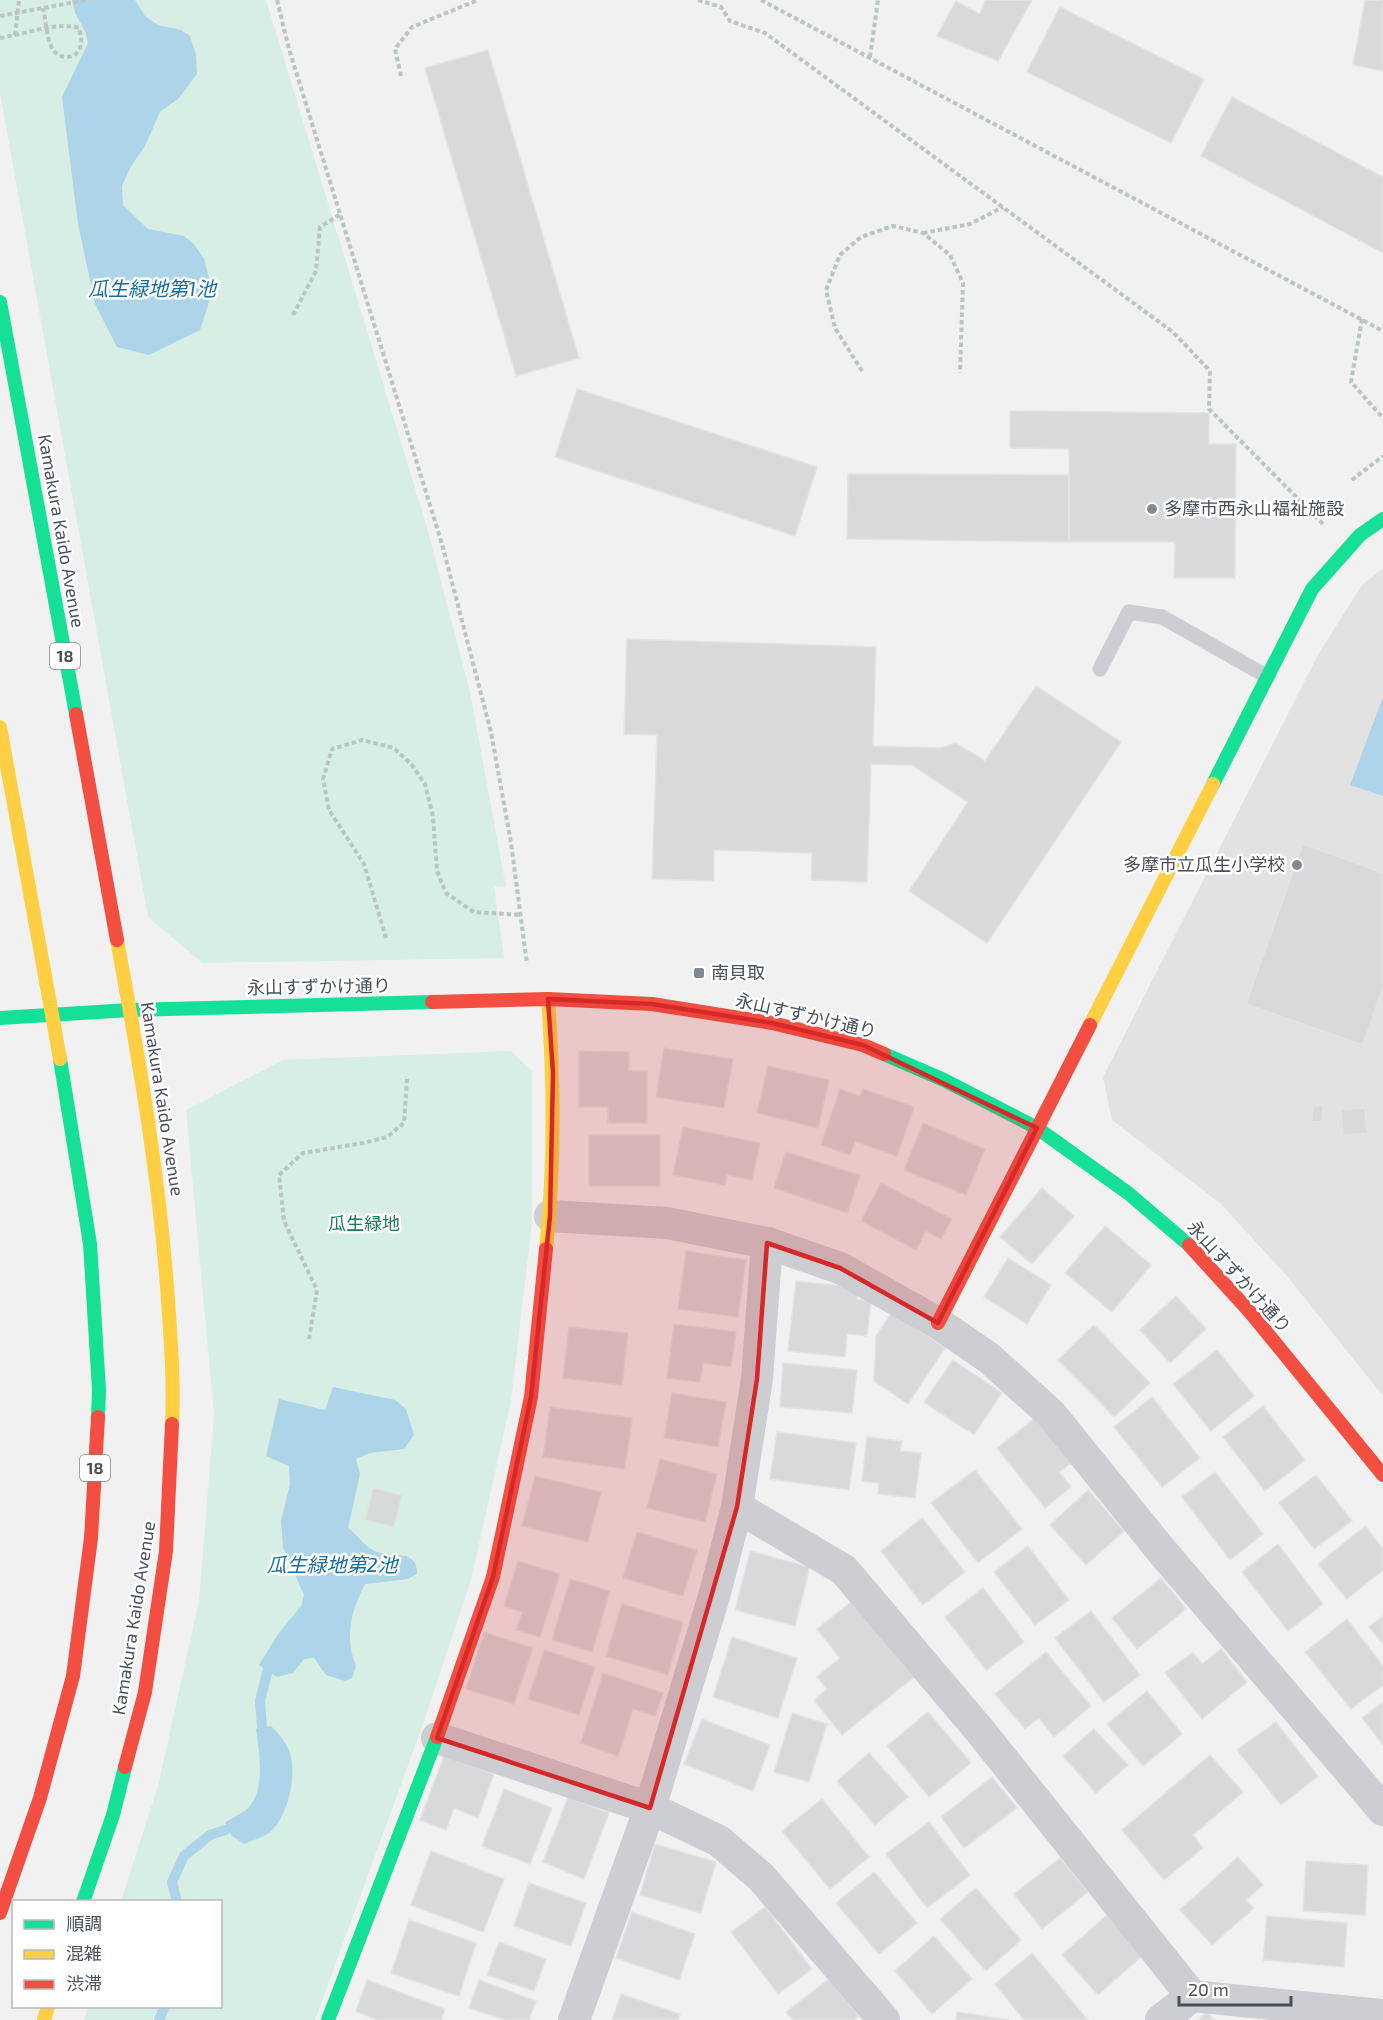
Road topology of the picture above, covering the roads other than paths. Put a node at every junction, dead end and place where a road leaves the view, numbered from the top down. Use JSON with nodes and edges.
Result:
{"nodes":[{"id":1,"x":0,"y":302,"type":"edge"},
{"id":2,"x":1383,"y":519,"type":"edge"},
{"id":3,"x":1100,"y":669,"type":"dead end"},
{"id":4,"x":1268,"y":677,"type":"junction"},
{"id":5,"x":0,"y":727,"type":"edge"},
{"id":6,"x":548,"y":999,"type":"junction"},
{"id":7,"x":130,"y":1010,"type":"junction"},
{"id":8,"x":53,"y":1014,"type":"junction"},
{"id":9,"x":0,"y":1018,"type":"edge"},
{"id":10,"x":1037,"y":1128,"type":"junction"},
{"id":11,"x":550,"y":1216,"type":"junction"},
{"id":12,"x":767,"y":1243,"type":"junction"},
{"id":13,"x":938,"y":1323,"type":"junction"},
{"id":14,"x":1383,"y":1475,"type":"edge"},
{"id":15,"x":736,"y":1507,"type":"junction"},
{"id":16,"x":437,"y":1738,"type":"junction"},
{"id":17,"x":651,"y":1808,"type":"junction"},
{"id":18,"x":1383,"y":1810,"type":"edge"},
{"id":19,"x":84,"y":1900,"type":"edge"},
{"id":20,"x":0,"y":1913,"type":"edge"},
{"id":21,"x":1192,"y":1996,"type":"junction"},
{"id":22,"x":1382,"y":2007,"type":"edge"},
{"id":23,"x":328,"y":2020,"type":"edge"},
{"id":24,"x":574,"y":2020,"type":"edge"},
{"id":25,"x":884,"y":2020,"type":"edge"},
{"id":26,"x":1161,"y":2020,"type":"edge"}],
"edges":[{"from":1,"to":7,"type":"street","name":"Kamakura Kaido Avenue","number":"18"},
{"from":2,"to":4,"type":"street"},
{"from":3,"to":4,"type":"lane"},
{"from":4,"to":10,"type":"street"},
{"from":5,"to":8,"type":"street","number":"18"},
{"from":6,"to":7,"type":"street","name":"永山すずかけ通り"},
{"from":6,"to":10,"type":"street","name":"永山すずかけ通り"},
{"from":6,"to":11,"type":"street"},
{"from":7,"to":8,"type":"street","name":"永山すずかけ通り"},
{"from":7,"to":19,"type":"street","name":"Kamakura Kaido Avenue","number":"18"},
{"from":8,"to":9,"type":"street","name":"永山すずかけ通り"},
{"from":8,"to":20,"type":"street","number":"18"},
{"from":10,"to":13,"type":"street"},
{"from":10,"to":14,"type":"street","name":"永山すずかけ通り"},
{"from":11,"to":12,"type":"street"},
{"from":11,"to":16,"type":"street"},
{"from":12,"to":13,"type":"street"},
{"from":12,"to":15,"type":"street"},
{"from":13,"to":18,"type":"street"},
{"from":15,"to":17,"type":"street"},
{"from":15,"to":21,"type":"street"},
{"from":16,"to":17,"type":"street"},
{"from":16,"to":23,"type":"street"},
{"from":17,"to":24,"type":"street"},
{"from":17,"to":25,"type":"street"},
{"from":21,"to":22,"type":"street"},
{"from":21,"to":26,"type":"street"}]}
